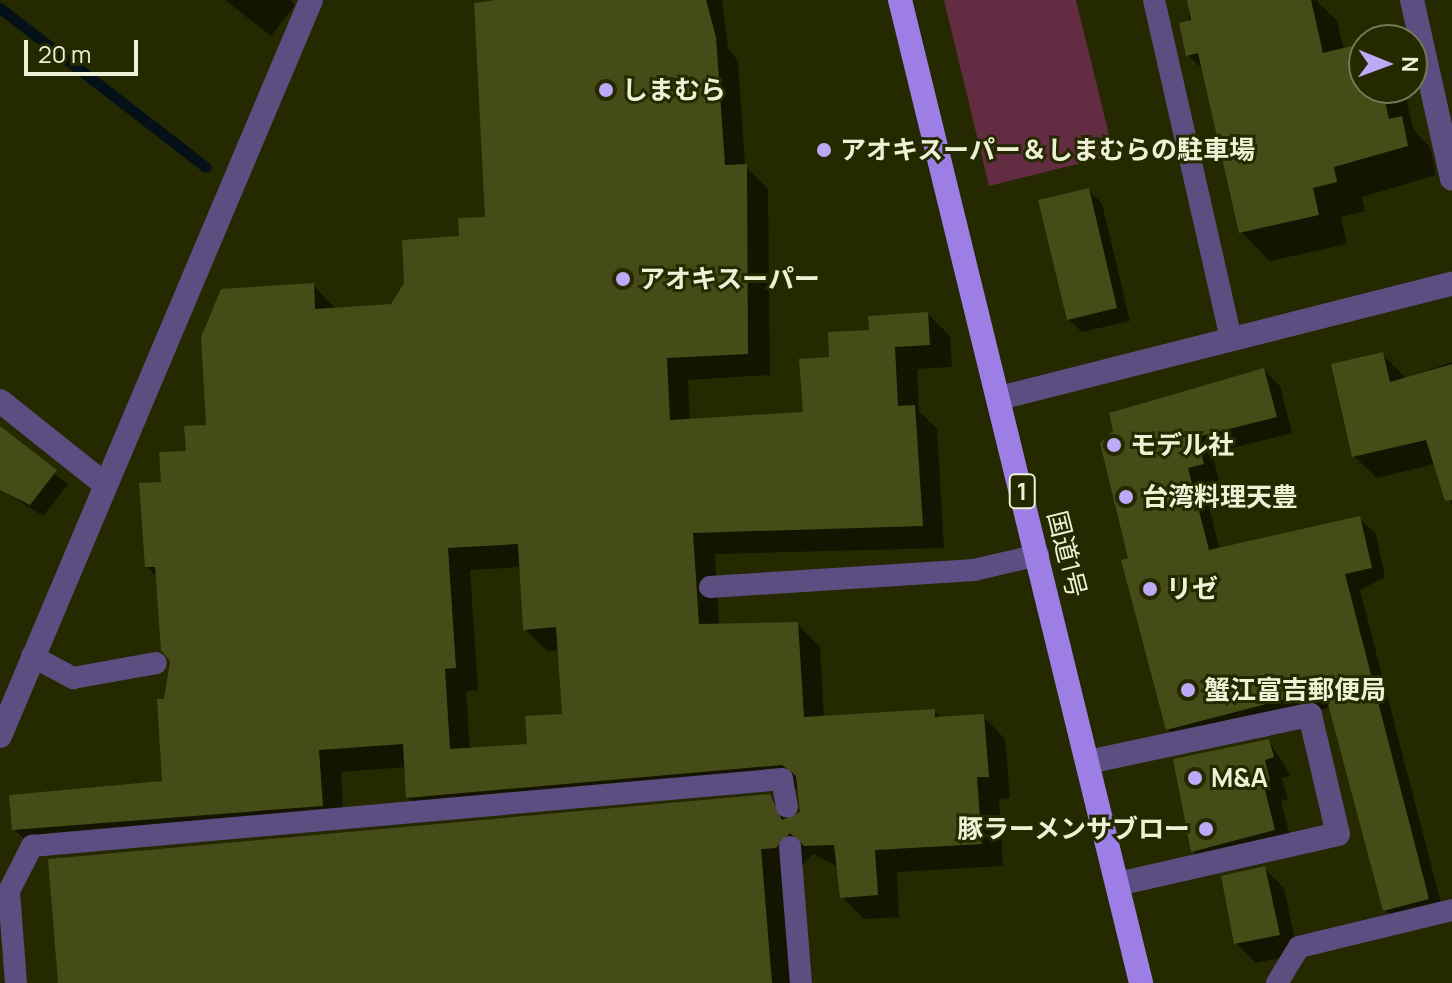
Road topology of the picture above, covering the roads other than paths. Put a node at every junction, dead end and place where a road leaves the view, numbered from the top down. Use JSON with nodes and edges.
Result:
{"nodes":[{"id":1,"x":311,"y":0,"type":"edge"},
{"id":2,"x":900,"y":0,"type":"edge"},
{"id":3,"x":1154,"y":0,"type":"edge"},
{"id":4,"x":1412,"y":0,"type":"edge"},
{"id":5,"x":1452,"y":179,"type":"edge"},
{"id":6,"x":1452,"y":284,"type":"edge"},
{"id":7,"x":1231,"y":339,"type":"junction"},
{"id":8,"x":1000,"y":398,"type":"junction"},
{"id":9,"x":0,"y":401,"type":"edge"},
{"id":10,"x":103,"y":483,"type":"junction"},
{"id":11,"x":1038,"y":555,"type":"junction"},
{"id":12,"x":710,"y":587,"type":"dead end"},
{"id":13,"x":32,"y":656,"type":"junction"},
{"id":14,"x":156,"y":663,"type":"dead end"},
{"id":15,"x":0,"y":736,"type":"edge"},
{"id":16,"x":1088,"y":762,"type":"junction"},
{"id":17,"x":787,"y":807,"type":"dead end"},
{"id":18,"x":790,"y":847,"type":"dead end"},
{"id":19,"x":1118,"y":884,"type":"junction"},
{"id":20,"x":1452,"y":910,"type":"edge"},
{"id":21,"x":16,"y":983,"type":"edge"},
{"id":22,"x":801,"y":983,"type":"edge"},
{"id":23,"x":1141,"y":983,"type":"edge"},
{"id":24,"x":1277,"y":983,"type":"edge"}],
"edges":[{"from":1,"to":10,"type":"street"},
{"from":2,"to":8,"type":"highway","name":"国道1号","number":"1"},
{"from":3,"to":7,"type":"lane"},
{"from":4,"to":5,"type":"street"},
{"from":6,"to":7,"type":"street"},
{"from":7,"to":8,"type":"street"},
{"from":8,"to":11,"type":"highway","name":"国道1号","number":"1"},
{"from":9,"to":10,"type":"street"},
{"from":10,"to":13,"type":"street"},
{"from":11,"to":12,"type":"lane"},
{"from":11,"to":16,"type":"highway","name":"国道1号","number":"1"},
{"from":13,"to":14,"type":"lane"},
{"from":13,"to":15,"type":"street"},
{"from":16,"to":19,"type":"highway","name":"国道1号","number":"1"},
{"from":16,"to":19,"type":"street"},
{"from":17,"to":21,"type":"lane"},
{"from":18,"to":22,"type":"lane"},
{"from":19,"to":23,"type":"highway","name":"国道1号","number":"1"},
{"from":20,"to":24,"type":"lane"}]}
